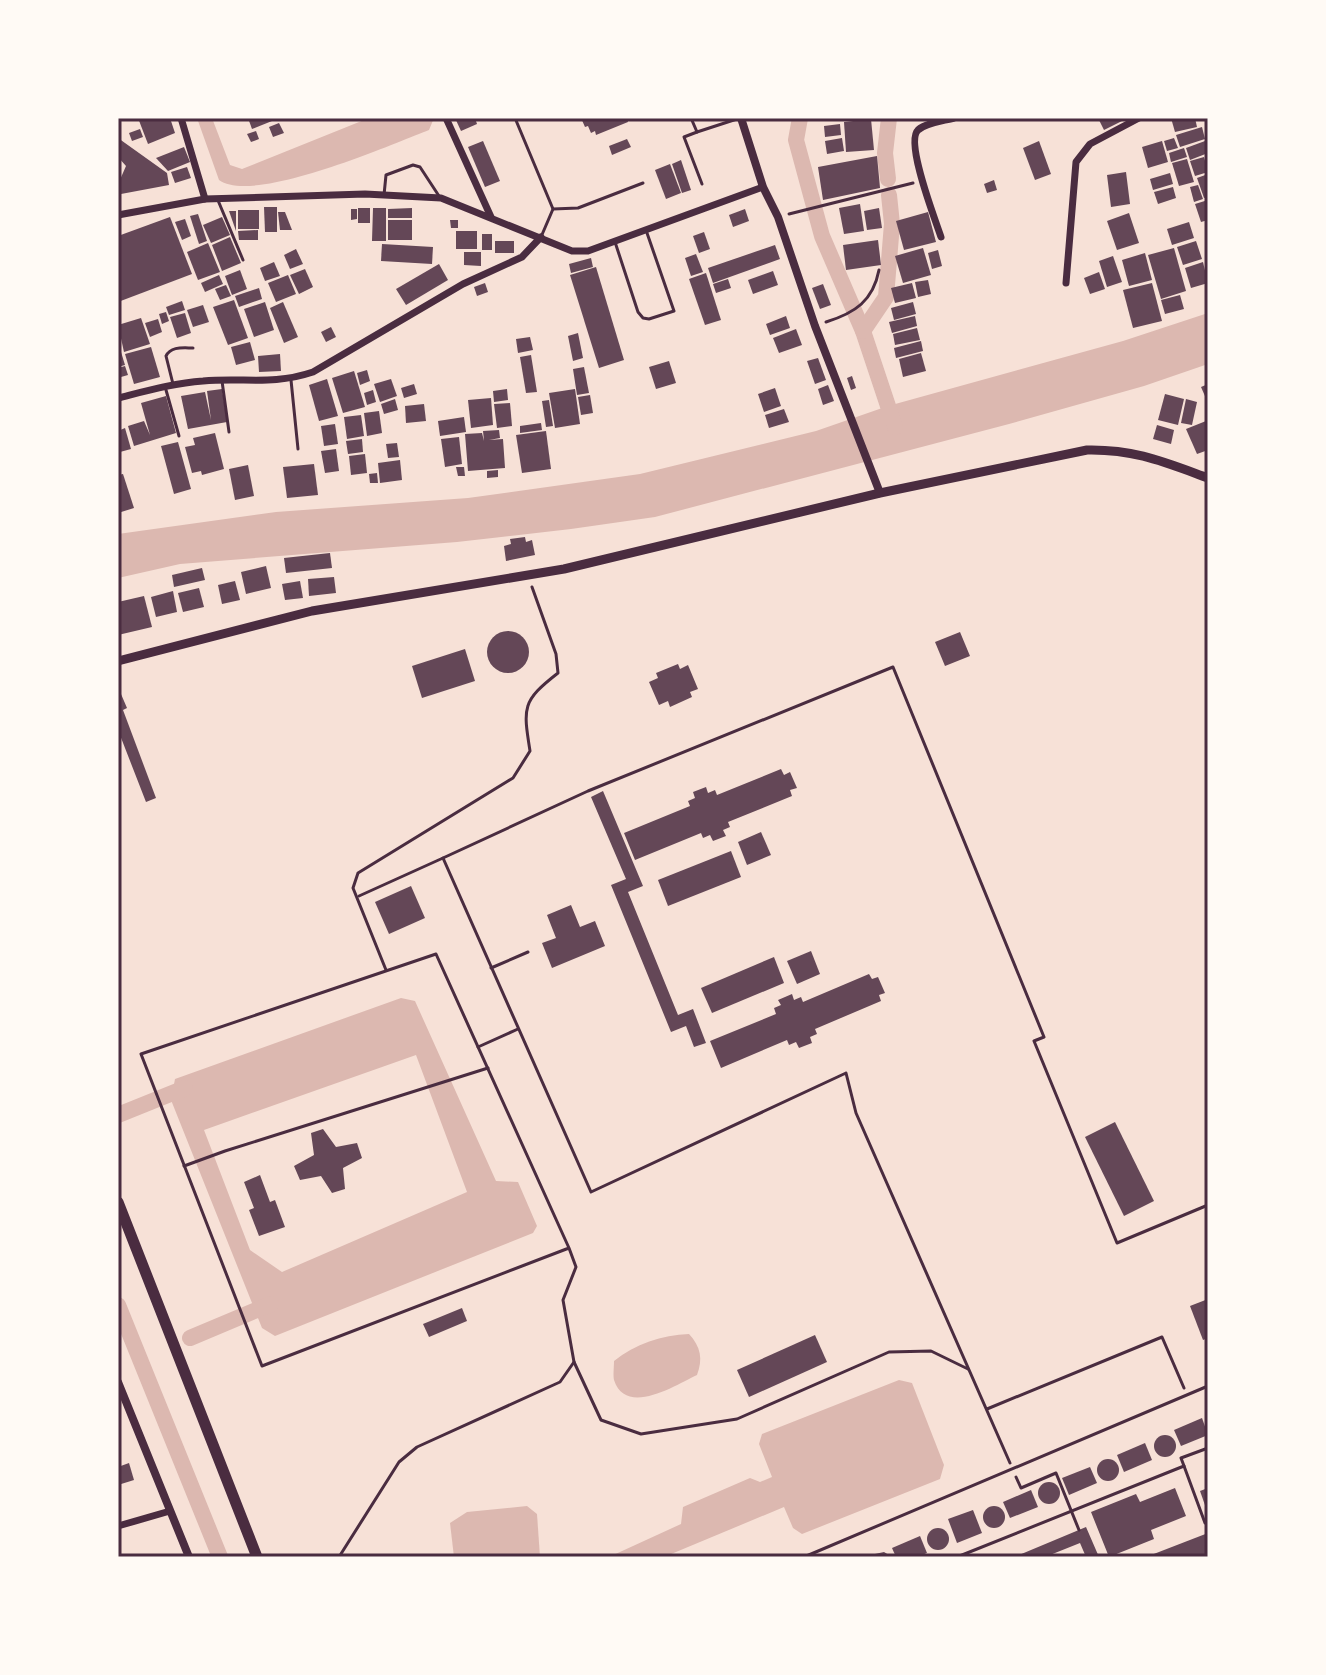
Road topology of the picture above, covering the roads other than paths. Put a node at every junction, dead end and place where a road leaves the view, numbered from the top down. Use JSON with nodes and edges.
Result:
{"nodes":[{"id":1,"x":181,"y":118,"type":"edge"},
{"id":2,"x":446,"y":118,"type":"edge"},
{"id":3,"x":515,"y":118,"type":"edge"},
{"id":4,"x":691,"y":118,"type":"edge"},
{"id":5,"x":740,"y":118,"type":"edge"},
{"id":6,"x":954,"y":118,"type":"edge"},
{"id":7,"x":1139,"y":118,"type":"edge"},
{"id":8,"x":697,"y":132,"type":"junction"},
{"id":9,"x":643,"y":183,"type":"dead end"},
{"id":10,"x":702,"y":184,"type":"dead end"},
{"id":11,"x":763,"y":187,"type":"junction"},
{"id":12,"x":384,"y":195,"type":"junction"},
{"id":13,"x":217,"y":198,"type":"junction"},
{"id":14,"x":441,"y":198,"type":"junction"},
{"id":15,"x":205,"y":199,"type":"junction"},
{"id":16,"x":553,"y":209,"type":"junction"},
{"id":17,"x":118,"y":215,"type":"edge"},
{"id":18,"x":491,"y":217,"type":"junction"},
{"id":19,"x":646,"y":229,"type":"junction"},
{"id":20,"x":541,"y":237,"type":"junction"},
{"id":21,"x":941,"y":237,"type":"dead end"},
{"id":22,"x":614,"y":241,"type":"junction"},
{"id":23,"x":243,"y":260,"type":"dead end"},
{"id":24,"x":1066,"y":283,"type":"dead end"},
{"id":25,"x":193,"y":348,"type":"dead end"},
{"id":26,"x":291,"y":380,"type":"junction"},
{"id":27,"x":222,"y":381,"type":"junction"},
{"id":28,"x":169,"y":385,"type":"junction"},
{"id":29,"x":118,"y":398,"type":"edge"},
{"id":30,"x":229,"y":432,"type":"dead end"},
{"id":31,"x":179,"y":436,"type":"dead end"},
{"id":32,"x":298,"y":449,"type":"dead end"},
{"id":33,"x":1208,"y":478,"type":"edge"},
{"id":34,"x":880,"y":493,"type":"junction"},
{"id":35,"x":118,"y":661,"type":"edge"},
{"id":36,"x":118,"y":1202,"type":"edge"},
{"id":37,"x":118,"y":1382,"type":"edge"},
{"id":38,"x":1208,"y":1386,"type":"edge"},
{"id":39,"x":170,"y":1511,"type":"junction"},
{"id":40,"x":118,"y":1526,"type":"edge"},
{"id":41,"x":189,"y":1557,"type":"edge"},
{"id":42,"x":257,"y":1557,"type":"edge"},
{"id":43,"x":804,"y":1557,"type":"edge"}],
"edges":[{"from":1,"to":15,"type":"street"},
{"from":2,"to":18,"type":"street"},
{"from":3,"to":16,"type":"lane"},
{"from":4,"to":8,"type":"lane"},
{"from":5,"to":8,"type":"lane"},
{"from":5,"to":11,"type":"street"},
{"from":6,"to":21,"type":"street"},
{"from":7,"to":24,"type":"street"},
{"from":8,"to":10,"type":"lane"},
{"from":9,"to":16,"type":"lane"},
{"from":11,"to":19,"type":"street"},
{"from":11,"to":34,"type":"street"},
{"from":12,"to":13,"type":"street"},
{"from":12,"to":14,"type":"street"},
{"from":12,"to":14,"type":"lane"},
{"from":13,"to":15,"type":"street"},
{"from":13,"to":23,"type":"lane"},
{"from":14,"to":18,"type":"street"},
{"from":15,"to":17,"type":"street"},
{"from":16,"to":20,"type":"lane"},
{"from":18,"to":20,"type":"street"},
{"from":19,"to":22,"type":"street"},
{"from":19,"to":22,"type":"lane"},
{"from":20,"to":22,"type":"street"},
{"from":20,"to":26,"type":"street"},
{"from":25,"to":28,"type":"lane"},
{"from":26,"to":27,"type":"street"},
{"from":26,"to":32,"type":"lane"},
{"from":27,"to":28,"type":"street"},
{"from":27,"to":30,"type":"lane"},
{"from":28,"to":29,"type":"street"},
{"from":28,"to":31,"type":"lane"},
{"from":33,"to":34,"type":"main road"},
{"from":34,"to":35,"type":"main road"},
{"from":36,"to":42,"type":"main road"},
{"from":37,"to":39,"type":"street"},
{"from":38,"to":43,"type":"lane"},
{"from":39,"to":40,"type":"street"},
{"from":39,"to":41,"type":"street"}]}
